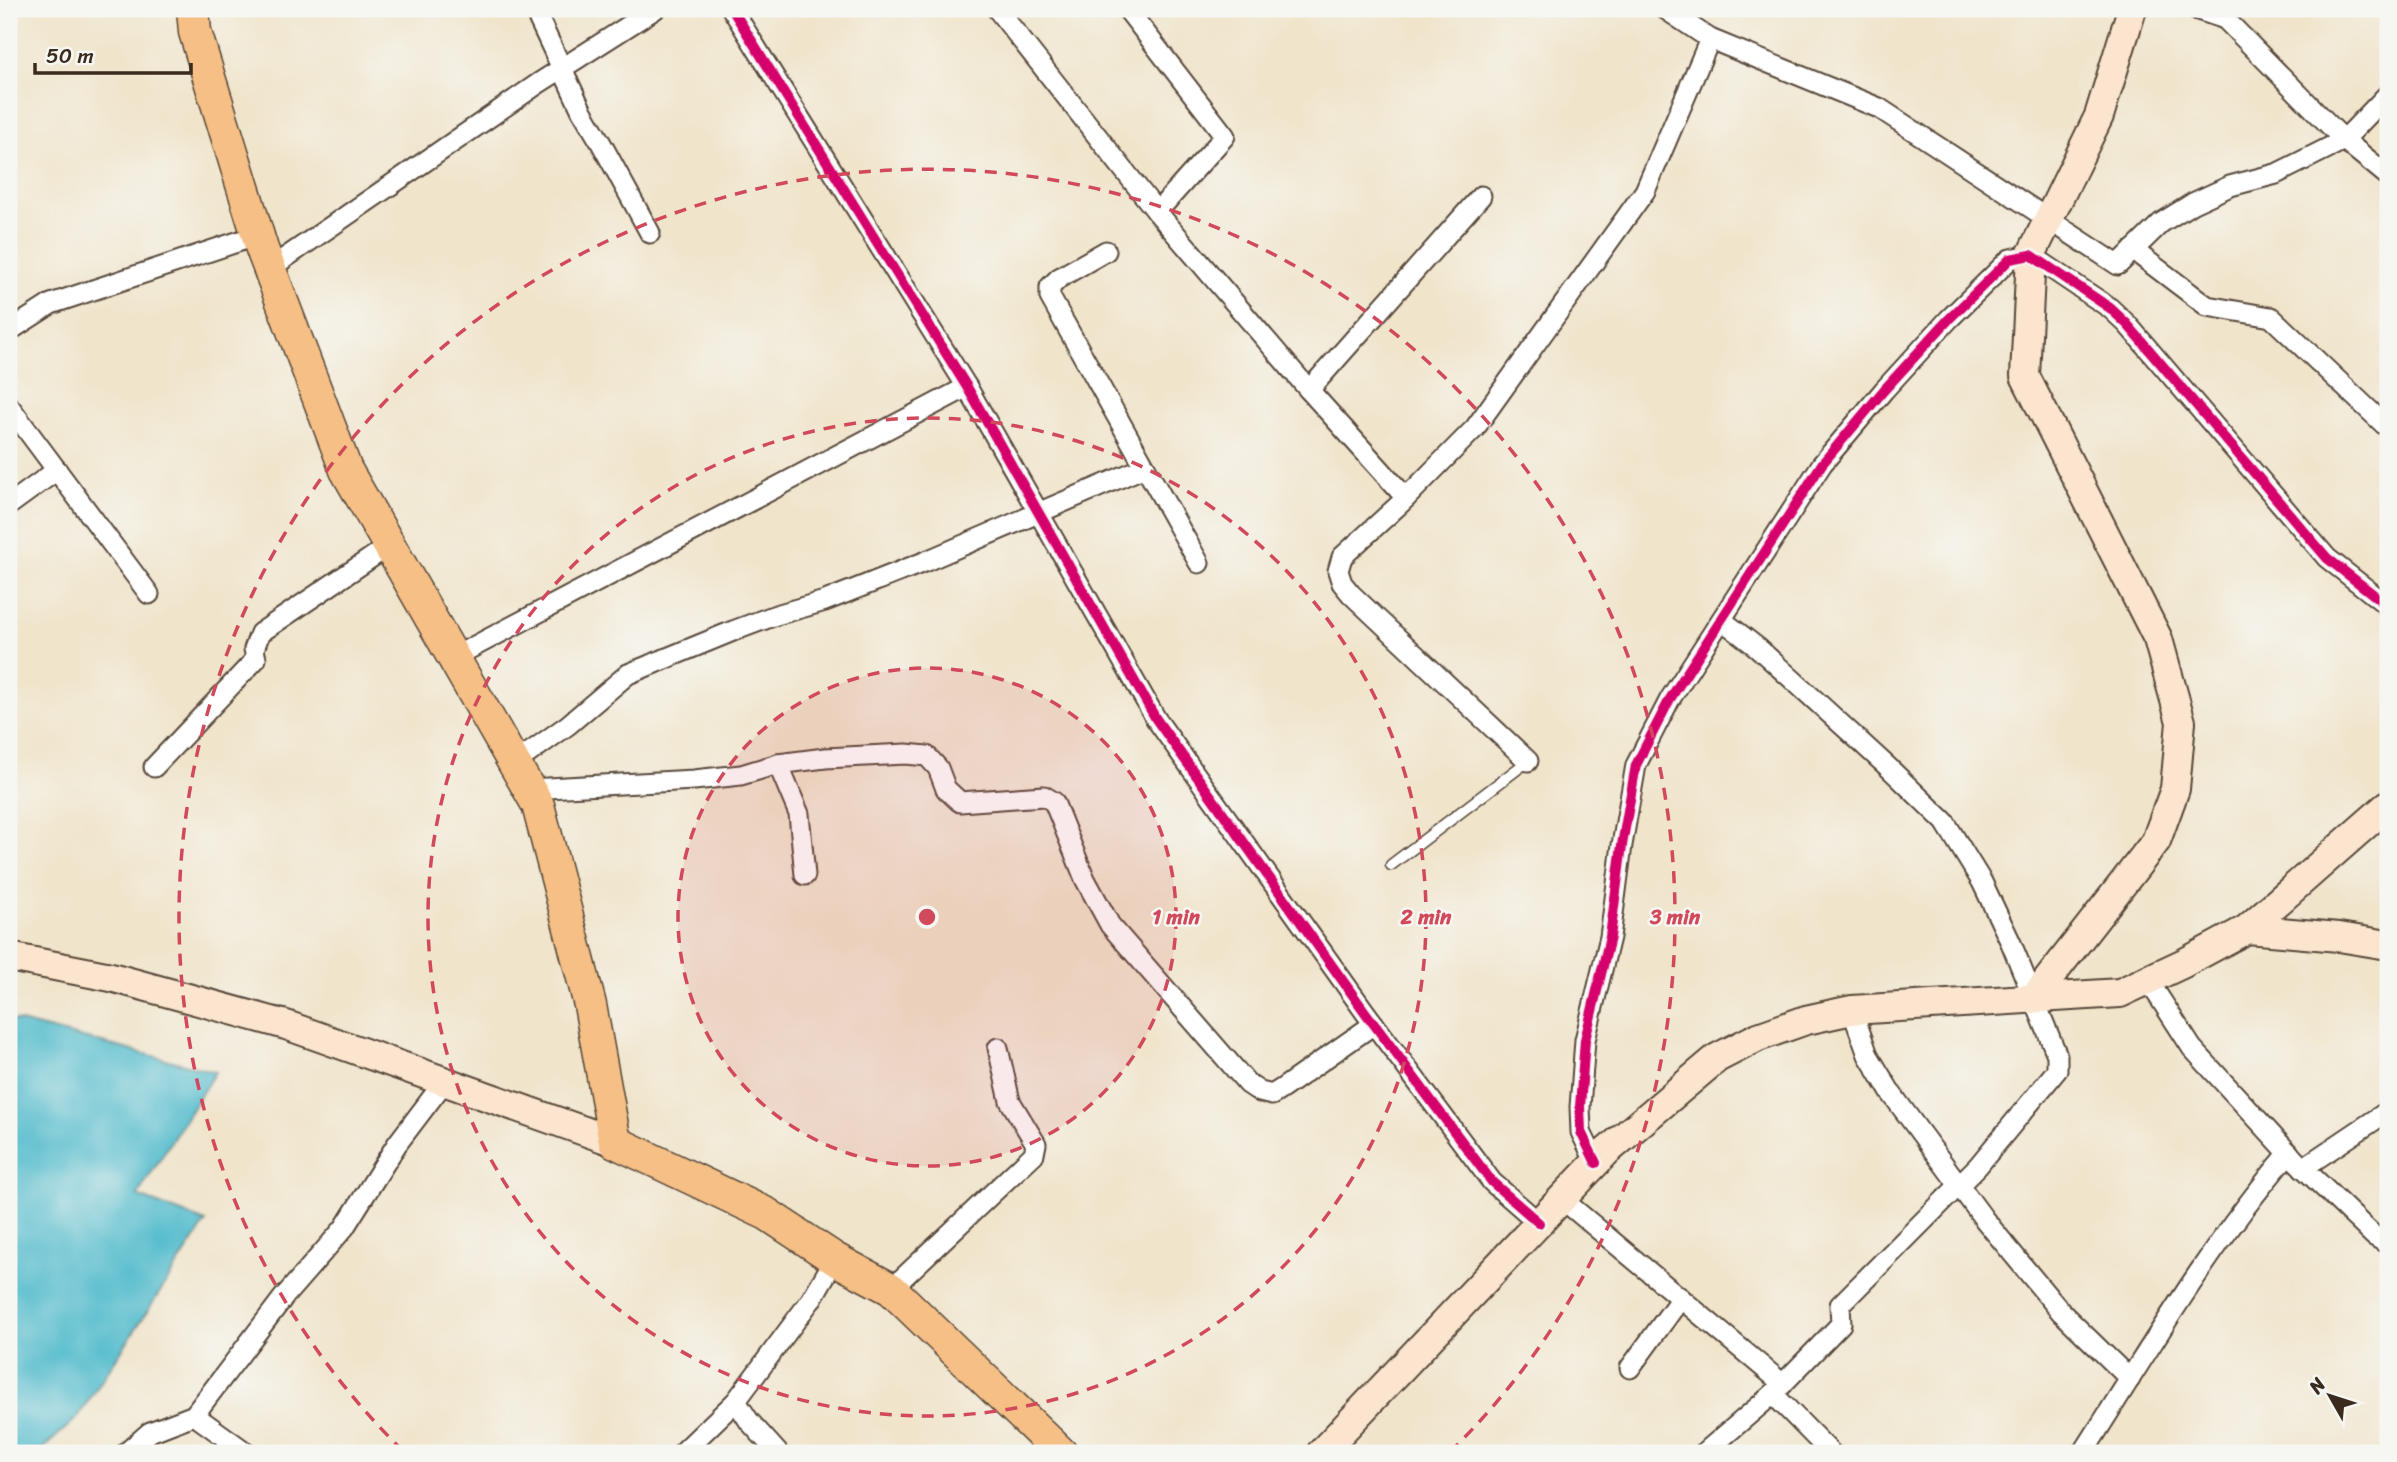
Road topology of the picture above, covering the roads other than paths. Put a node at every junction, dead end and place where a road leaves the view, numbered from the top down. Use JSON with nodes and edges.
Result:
{"nodes":[{"id":1,"x":192,"y":9,"type":"edge"},
{"id":2,"x":534,"y":9,"type":"edge"},
{"id":3,"x":655,"y":9,"type":"edge"},
{"id":4,"x":732,"y":9,"type":"edge"},
{"id":5,"x":997,"y":9,"type":"edge"},
{"id":6,"x":1127,"y":9,"type":"edge"},
{"id":7,"x":1665,"y":9,"type":"edge"},
{"id":8,"x":2132,"y":9,"type":"edge"},
{"id":9,"x":2195,"y":9,"type":"edge"},
{"id":10,"x":1710,"y":39,"type":"junction"},
{"id":11,"x":562,"y":68,"type":"junction"},
{"id":12,"x":2388,"y":94,"type":"edge"},
{"id":13,"x":2344,"y":141,"type":"junction"},
{"id":14,"x":2388,"y":176,"type":"edge"},
{"id":15,"x":1481,"y":196,"type":"dead end"},
{"id":16,"x":1157,"y":212,"type":"junction"},
{"id":17,"x":2049,"y":218,"type":"junction"},
{"id":18,"x":650,"y":233,"type":"dead end"},
{"id":19,"x":258,"y":235,"type":"junction"},
{"id":20,"x":2133,"y":250,"type":"junction"},
{"id":21,"x":1106,"y":251,"type":"dead end"},
{"id":22,"x":2031,"y":255,"type":"junction"},
{"id":23,"x":270,"y":269,"type":"junction"},
{"id":24,"x":9,"y":331,"type":"edge"},
{"id":25,"x":967,"y":387,"type":"junction"},
{"id":26,"x":1309,"y":390,"type":"junction"},
{"id":27,"x":9,"y":406,"type":"edge"},
{"id":28,"x":2388,"y":428,"type":"edge"},
{"id":29,"x":1146,"y":467,"type":"junction"},
{"id":30,"x":57,"y":470,"type":"junction"},
{"id":31,"x":1406,"y":498,"type":"junction"},
{"id":32,"x":9,"y":505,"type":"edge"},
{"id":33,"x":1040,"y":512,"type":"junction"},
{"id":34,"x":390,"y":545,"type":"junction"},
{"id":35,"x":1199,"y":563,"type":"dead end"},
{"id":36,"x":149,"y":594,"type":"dead end"},
{"id":37,"x":2388,"y":606,"type":"edge"},
{"id":38,"x":1722,"y":620,"type":"junction"},
{"id":39,"x":454,"y":657,"type":"junction"},
{"id":40,"x":1528,"y":761,"type":"joint"},
{"id":41,"x":778,"y":764,"type":"junction"},
{"id":42,"x":154,"y":767,"type":"dead end"},
{"id":43,"x":522,"y":776,"type":"junction"},
{"id":44,"x":2388,"y":805,"type":"edge"},
{"id":45,"x":1391,"y":865,"type":"dead end"},
{"id":46,"x":805,"y":875,"type":"dead end"},
{"id":47,"x":2247,"y":929,"type":"junction"},
{"id":48,"x":2388,"y":946,"type":"edge"},
{"id":49,"x":9,"y":957,"type":"edge"},
{"id":50,"x":2148,"y":980,"type":"junction"},
{"id":51,"x":2033,"y":999,"type":"junction"},
{"id":52,"x":1852,"y":1010,"type":"junction"},
{"id":53,"x":1374,"y":1024,"type":"junction"},
{"id":54,"x":998,"y":1048,"type":"dead end"},
{"id":55,"x":444,"y":1082,"type":"junction"},
{"id":56,"x":2388,"y":1111,"type":"edge"},
{"id":57,"x":615,"y":1142,"type":"junction"},
{"id":58,"x":2289,"y":1153,"type":"junction"},
{"id":59,"x":1596,"y":1163,"type":"junction"},
{"id":60,"x":2303,"y":1168,"type":"junction"},
{"id":61,"x":1958,"y":1185,"type":"junction"},
{"id":62,"x":1562,"y":1199,"type":"junction"},
{"id":63,"x":1539,"y":1223,"type":"junction"},
{"id":64,"x":2388,"y":1244,"type":"edge"},
{"id":65,"x":835,"y":1259,"type":"junction"},
{"id":66,"x":891,"y":1289,"type":"junction"},
{"id":67,"x":1681,"y":1298,"type":"junction"},
{"id":68,"x":1630,"y":1368,"type":"dead end"},
{"id":69,"x":2130,"y":1379,"type":"junction"},
{"id":70,"x":1778,"y":1389,"type":"junction"},
{"id":71,"x":736,"y":1401,"type":"junction"},
{"id":72,"x":194,"y":1415,"type":"junction"},
{"id":73,"x":126,"y":1453,"type":"edge"},
{"id":74,"x":247,"y":1453,"type":"edge"},
{"id":75,"x":682,"y":1453,"type":"edge"},
{"id":76,"x":778,"y":1453,"type":"edge"},
{"id":77,"x":1061,"y":1453,"type":"edge"},
{"id":78,"x":1321,"y":1453,"type":"edge"},
{"id":79,"x":1704,"y":1453,"type":"edge"},
{"id":80,"x":1831,"y":1453,"type":"edge"},
{"id":81,"x":2083,"y":1453,"type":"edge"}],
"edges":[{"from":1,"to":19,"type":"main road"},
{"from":2,"to":11,"type":"street"},
{"from":3,"to":11,"type":"street"},
{"from":4,"to":25,"type":"street"},
{"from":5,"to":16,"type":"street"},
{"from":6,"to":16,"type":"street"},
{"from":7,"to":10,"type":"street"},
{"from":8,"to":17,"type":"main road"},
{"from":9,"to":13,"type":"street"},
{"from":10,"to":17,"type":"street"},
{"from":10,"to":31,"type":"street"},
{"from":11,"to":18,"type":"street"},
{"from":11,"to":23,"type":"street"},
{"from":12,"to":13,"type":"street"},
{"from":13,"to":14,"type":"street"},
{"from":13,"to":20,"type":"street"},
{"from":15,"to":26,"type":"street"},
{"from":16,"to":26,"type":"street"},
{"from":17,"to":20,"type":"street"},
{"from":17,"to":22,"type":"main road"},
{"from":19,"to":23,"type":"main road"},
{"from":19,"to":24,"type":"street"},
{"from":20,"to":28,"type":"street"},
{"from":21,"to":29,"type":"street"},
{"from":22,"to":37,"type":"street"},
{"from":22,"to":38,"type":"street"},
{"from":22,"to":51,"type":"main road"},
{"from":23,"to":34,"type":"main road"},
{"from":25,"to":33,"type":"street"},
{"from":25,"to":39,"type":"street"},
{"from":26,"to":31,"type":"street"},
{"from":27,"to":30,"type":"street"},
{"from":29,"to":33,"type":"street"},
{"from":29,"to":35,"type":"street"},
{"from":30,"to":32,"type":"street"},
{"from":30,"to":36,"type":"street"},
{"from":31,"to":40,"type":"street"},
{"from":33,"to":43,"type":"street"},
{"from":33,"to":53,"type":"street"},
{"from":34,"to":39,"type":"main road"},
{"from":34,"to":42,"type":"street"},
{"from":38,"to":51,"type":"street"},
{"from":38,"to":59,"type":"street"},
{"from":39,"to":43,"type":"main road"},
{"from":40,"to":45,"type":"lane"},
{"from":41,"to":43,"type":"street"},
{"from":41,"to":46,"type":"street"},
{"from":41,"to":53,"type":"street"},
{"from":43,"to":57,"type":"main road"},
{"from":44,"to":47,"type":"main road"},
{"from":47,"to":48,"type":"main road"},
{"from":47,"to":50,"type":"main road"},
{"from":49,"to":55,"type":"main road"},
{"from":50,"to":51,"type":"main road"},
{"from":50,"to":58,"type":"street"},
{"from":51,"to":52,"type":"main road"},
{"from":51,"to":61,"type":"street"},
{"from":52,"to":59,"type":"main road"},
{"from":52,"to":61,"type":"street"},
{"from":53,"to":63,"type":"street"},
{"from":54,"to":66,"type":"street"},
{"from":55,"to":57,"type":"main road"},
{"from":55,"to":72,"type":"street"},
{"from":56,"to":60,"type":"street"},
{"from":57,"to":65,"type":"main road"},
{"from":58,"to":60,"type":"street"},
{"from":58,"to":69,"type":"street"},
{"from":59,"to":62,"type":"main road"},
{"from":60,"to":64,"type":"street"},
{"from":61,"to":69,"type":"street"},
{"from":61,"to":70,"type":"street"},
{"from":62,"to":63,"type":"main road"},
{"from":62,"to":67,"type":"street"},
{"from":63,"to":78,"type":"main road"},
{"from":65,"to":66,"type":"main road"},
{"from":65,"to":71,"type":"street"},
{"from":66,"to":77,"type":"main road"},
{"from":67,"to":68,"type":"street"},
{"from":67,"to":70,"type":"street"},
{"from":69,"to":81,"type":"street"},
{"from":70,"to":79,"type":"street"},
{"from":70,"to":80,"type":"street"},
{"from":71,"to":75,"type":"street"},
{"from":71,"to":76,"type":"street"},
{"from":72,"to":73,"type":"street"},
{"from":72,"to":74,"type":"street"}]}
